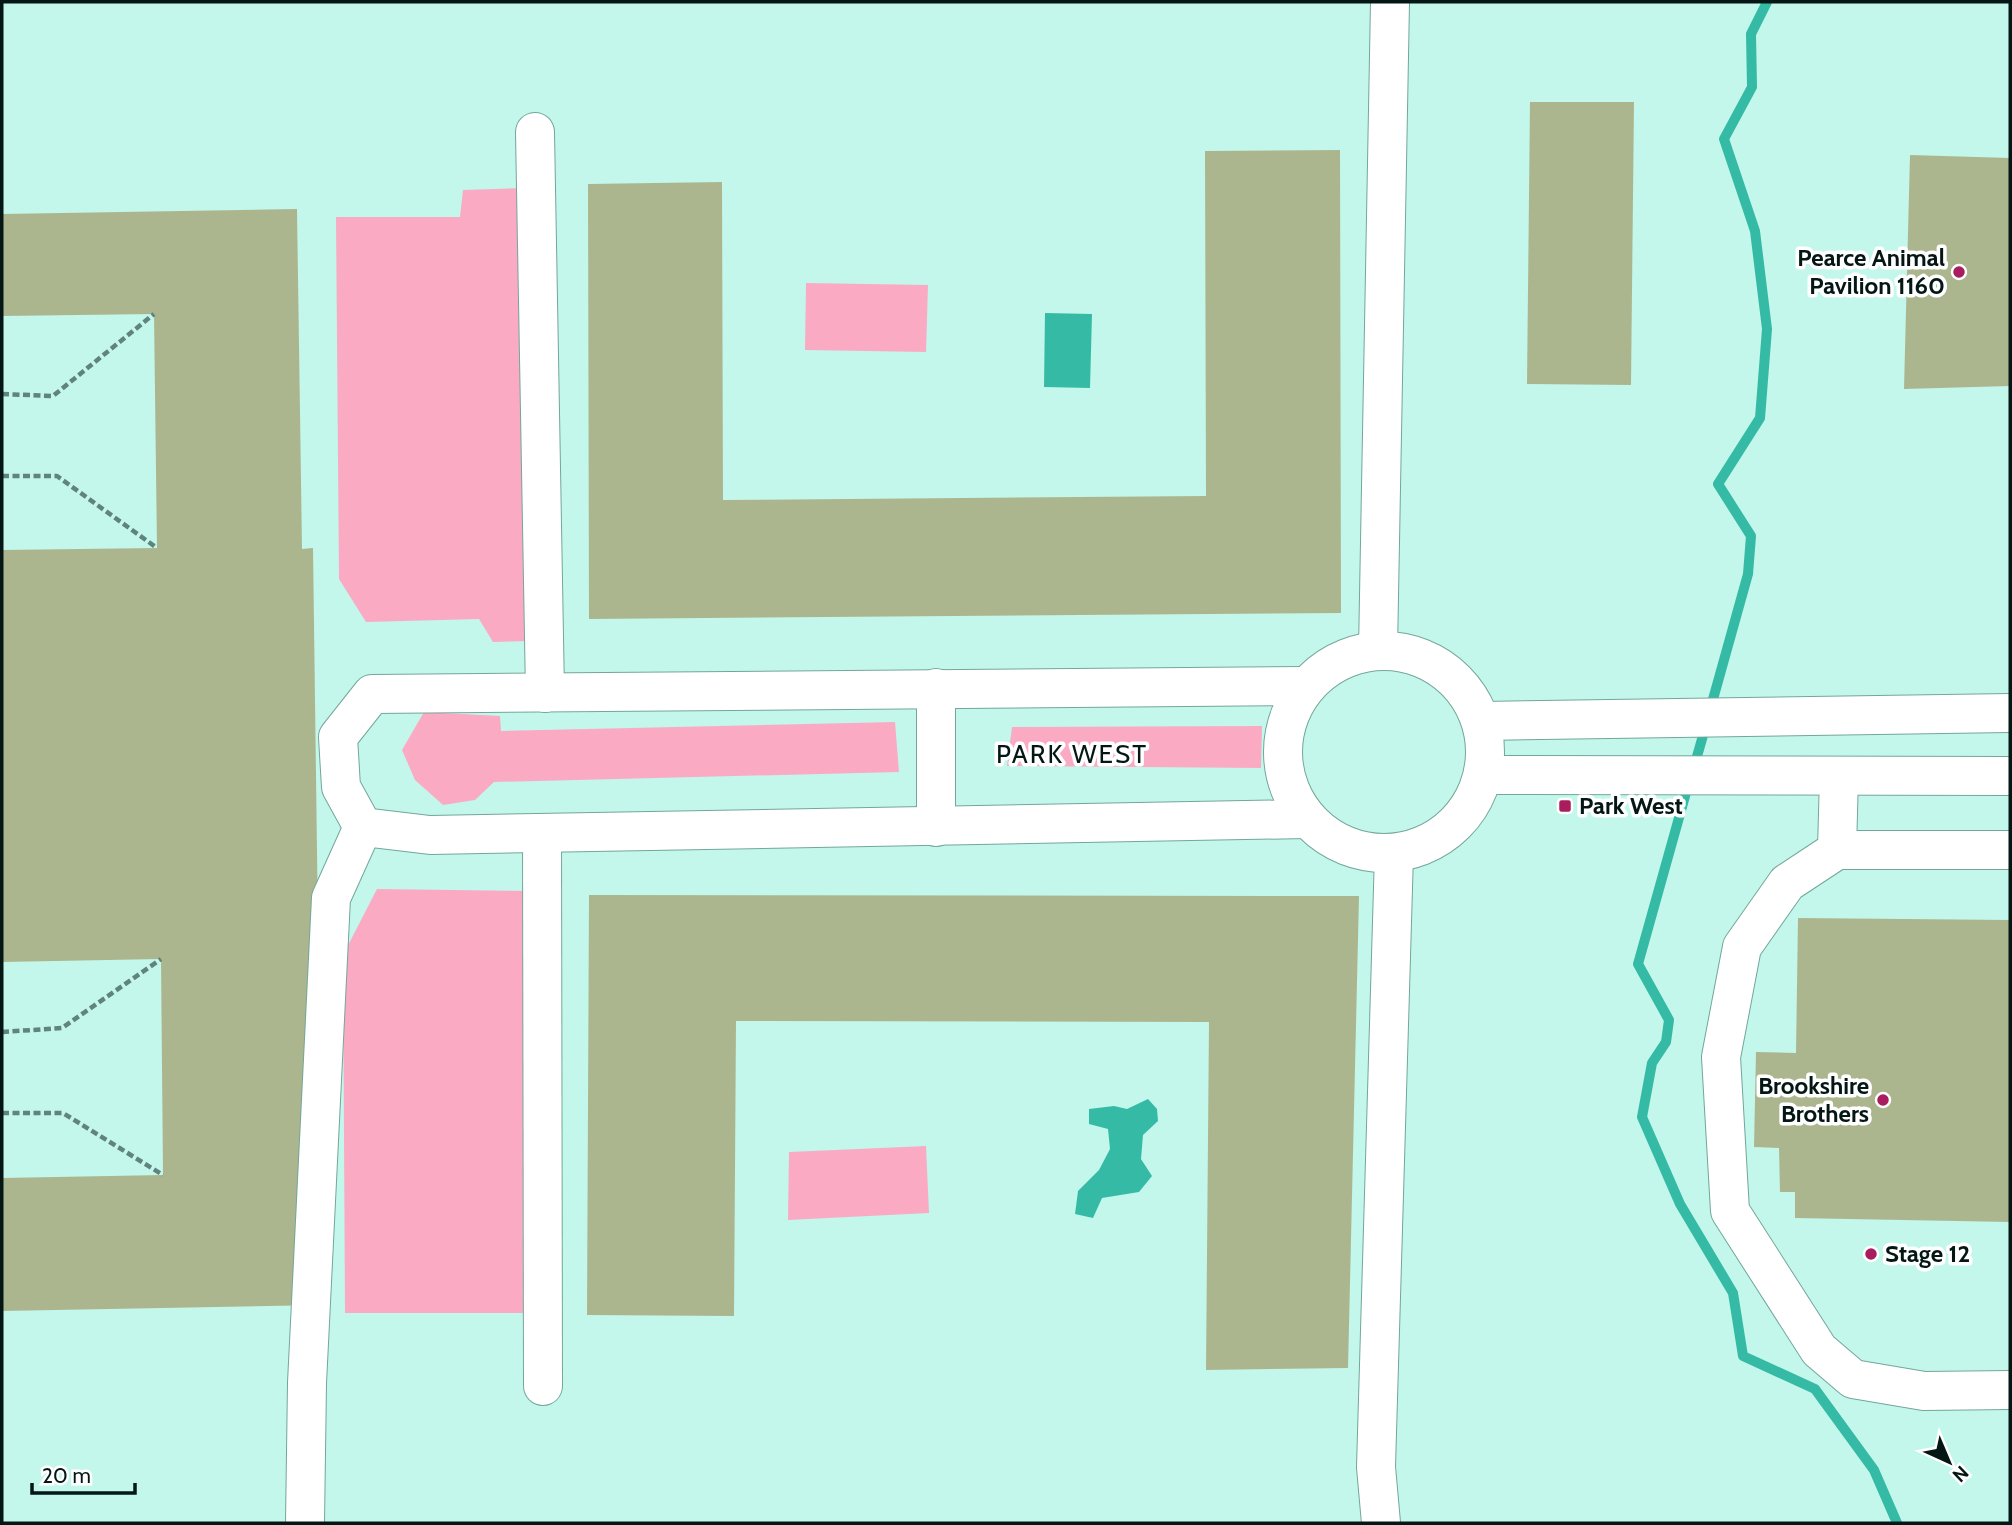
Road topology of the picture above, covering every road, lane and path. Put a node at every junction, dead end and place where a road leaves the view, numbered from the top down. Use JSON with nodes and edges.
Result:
{"nodes":[{"id":1,"x":1390,"y":2,"type":"edge"},
{"id":2,"x":535,"y":132,"type":"dead end"},
{"id":3,"x":154,"y":314,"type":"dead end"},
{"id":4,"x":2,"y":394,"type":"edge"},
{"id":5,"x":2,"y":476,"type":"edge"},
{"id":6,"x":157,"y":548,"type":"dead end"},
{"id":7,"x":1378,"y":650,"type":"junction"},
{"id":8,"x":1307,"y":686,"type":"junction"},
{"id":9,"x":936,"y":688,"type":"junction"},
{"id":10,"x":545,"y":692,"type":"junction"},
{"id":11,"x":2010,"y":713,"type":"edge"},
{"id":12,"x":1482,"y":721,"type":"junction"},
{"id":13,"x":1484,"y":775,"type":"junction"},
{"id":14,"x":1839,"y":776,"type":"junction"},
{"id":15,"x":2010,"y":776,"type":"edge"},
{"id":16,"x":1306,"y":819,"type":"junction"},
{"id":17,"x":363,"y":827,"type":"junction"},
{"id":18,"x":936,"y":827,"type":"junction"},
{"id":19,"x":542,"y":833,"type":"junction"},
{"id":20,"x":1837,"y":850,"type":"junction"},
{"id":21,"x":2010,"y":850,"type":"edge"},
{"id":22,"x":1394,"y":854,"type":"junction"},
{"id":23,"x":161,"y":959,"type":"dead end"},
{"id":24,"x":2,"y":1032,"type":"edge"},
{"id":25,"x":2,"y":1113,"type":"edge"},
{"id":26,"x":163,"y":1175,"type":"dead end"},
{"id":27,"x":543,"y":1386,"type":"dead end"},
{"id":28,"x":2010,"y":1390,"type":"edge"},
{"id":29,"x":305,"y":1523,"type":"edge"},
{"id":30,"x":1381,"y":1523,"type":"edge"}],
"edges":[{"from":1,"to":7,"type":"street"},
{"from":2,"to":10,"type":"street"},
{"from":3,"to":4,"type":"path"},
{"from":5,"to":6,"type":"path"},
{"from":7,"to":8,"type":"street"},
{"from":7,"to":12,"type":"street"},
{"from":8,"to":9,"type":"street"},
{"from":8,"to":16,"type":"street"},
{"from":9,"to":10,"type":"street"},
{"from":9,"to":18,"type":"street"},
{"from":10,"to":17,"type":"street"},
{"from":11,"to":12,"type":"street"},
{"from":12,"to":13,"type":"street"},
{"from":13,"to":14,"type":"street"},
{"from":13,"to":22,"type":"street"},
{"from":14,"to":15,"type":"street"},
{"from":14,"to":20,"type":"street"},
{"from":16,"to":18,"type":"street"},
{"from":16,"to":22,"type":"street"},
{"from":17,"to":19,"type":"street"},
{"from":17,"to":29,"type":"street"},
{"from":18,"to":19,"type":"street"},
{"from":19,"to":27,"type":"street"},
{"from":20,"to":21,"type":"street"},
{"from":20,"to":28,"type":"street"},
{"from":22,"to":30,"type":"street"},
{"from":23,"to":24,"type":"path"},
{"from":25,"to":26,"type":"path"}]}
